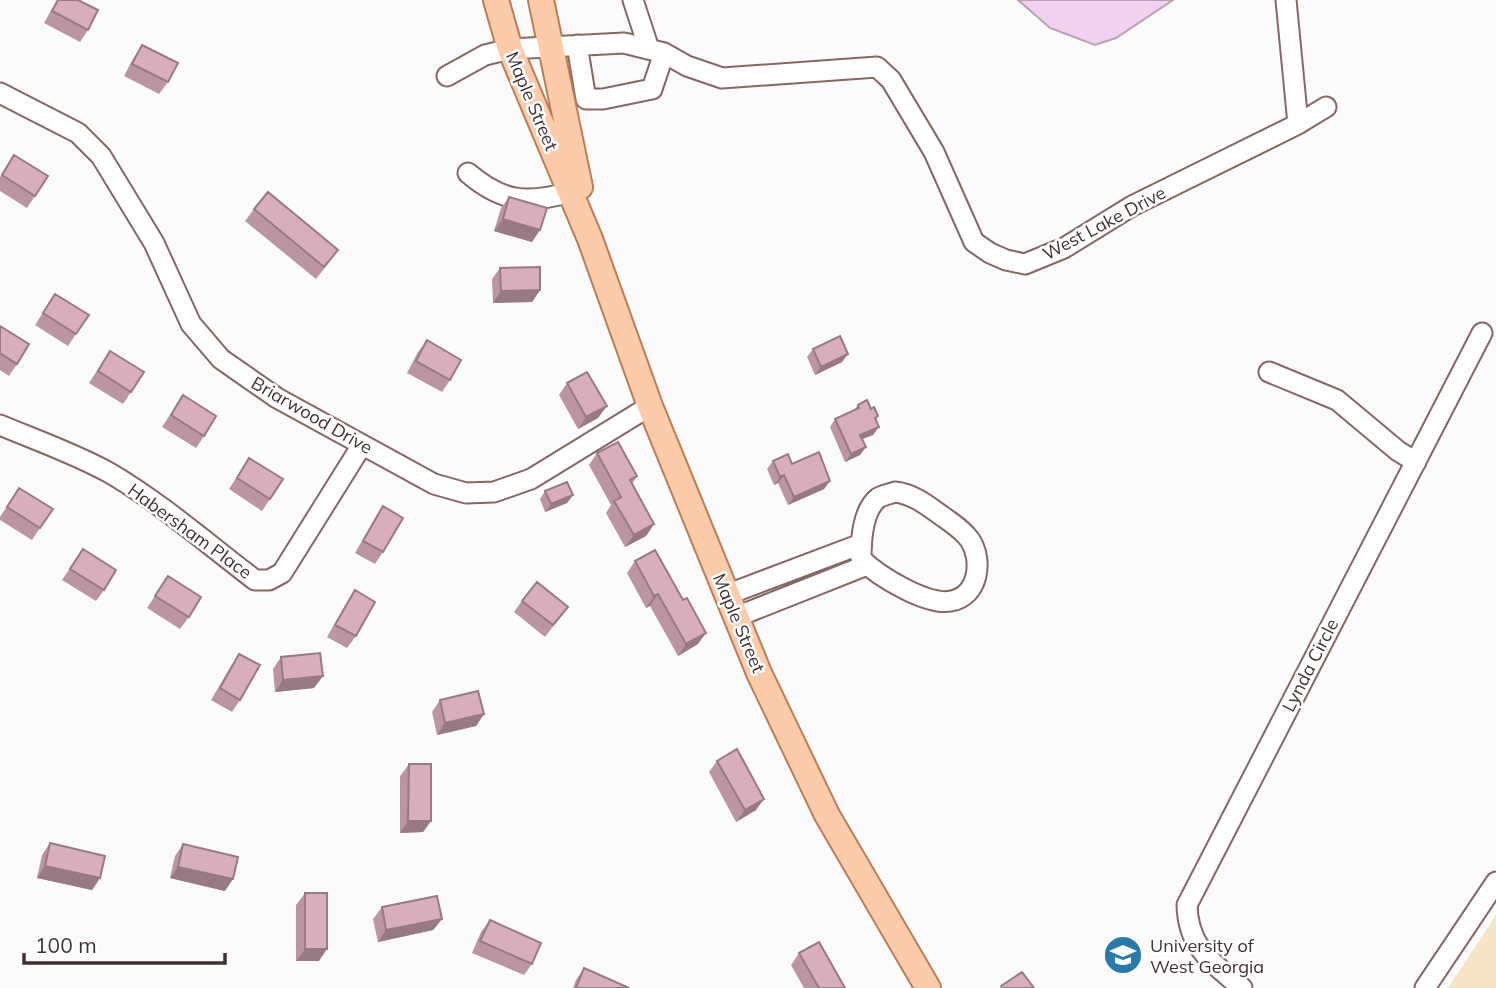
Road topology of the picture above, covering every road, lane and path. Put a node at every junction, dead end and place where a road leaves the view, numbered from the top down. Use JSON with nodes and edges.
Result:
{"nodes":[{"id":1,"x":496,"y":0,"type":"edge"},
{"id":2,"x":541,"y":0,"type":"edge"},
{"id":3,"x":633,"y":0,"type":"edge"},
{"id":4,"x":1286,"y":0,"type":"edge"},
{"id":5,"x":577,"y":45,"type":"junction"},
{"id":6,"x":550,"y":46,"type":"junction"},
{"id":7,"x":510,"y":49,"type":"junction"},
{"id":8,"x":656,"y":51,"type":"junction"},
{"id":9,"x":447,"y":76,"type":"dead end"},
{"id":10,"x":0,"y":93,"type":"edge"},
{"id":11,"x":1326,"y":107,"type":"dead end"},
{"id":12,"x":1298,"y":124,"type":"junction"},
{"id":13,"x":468,"y":173,"type":"dead end"},
{"id":14,"x":571,"y":192,"type":"junction"},
{"id":15,"x":590,"y":239,"type":"junction"},
{"id":16,"x":1482,"y":333,"type":"dead end"},
{"id":17,"x":1269,"y":372,"type":"dead end"},
{"id":18,"x":650,"y":406,"type":"junction"},
{"id":19,"x":0,"y":425,"type":"edge"},
{"id":20,"x":362,"y":445,"type":"junction"},
{"id":21,"x":1416,"y":462,"type":"junction"},
{"id":22,"x":861,"y":544,"type":"junction"},
{"id":23,"x":867,"y":565,"type":"junction"},
{"id":24,"x":731,"y":606,"type":"junction"},
{"id":25,"x":1496,"y":882,"type":"edge"},
{"id":26,"x":928,"y":988,"type":"edge"},
{"id":27,"x":1242,"y":988,"type":"edge"},
{"id":28,"x":1425,"y":988,"type":"edge"}],
"edges":[{"from":1,"to":7,"type":"main road","name":"Maple Street"},
{"from":2,"to":6,"type":"main road","name":"Maple Street"},
{"from":3,"to":8,"type":"street"},
{"from":4,"to":12,"type":"street"},
{"from":5,"to":6,"type":"street","name":"West Lake Drive"},
{"from":5,"to":8,"type":"street","name":"West Lake Drive"},
{"from":5,"to":8,"type":"street"},
{"from":6,"to":7,"type":"street","name":"West Lake Drive"},
{"from":6,"to":15,"type":"main road","name":"Maple Street"},
{"from":7,"to":9,"type":"street","name":"West Lake Drive"},
{"from":7,"to":14,"type":"main road","name":"Maple Street"},
{"from":8,"to":12,"type":"street","name":"West Lake Drive"},
{"from":10,"to":20,"type":"street","name":"Briarwood Drive"},
{"from":11,"to":12,"type":"street"},
{"from":13,"to":14,"type":"street"},
{"from":14,"to":15,"type":"main road","name":"Maple Street"},
{"from":15,"to":18,"type":"main road","name":"Maple Street"},
{"from":16,"to":21,"type":"street","name":"Lynda Circle"},
{"from":17,"to":21,"type":"street"},
{"from":18,"to":20,"type":"street","name":"Briarwood Drive"},
{"from":18,"to":24,"type":"main road","name":"Maple Street"},
{"from":19,"to":20,"type":"street","name":"Habersham Place"},
{"from":21,"to":27,"type":"street","name":"Lynda Circle"},
{"from":22,"to":23,"type":"street"},
{"from":22,"to":23,"type":"street"},
{"from":22,"to":24,"type":"street"},
{"from":23,"to":24,"type":"street"},
{"from":24,"to":26,"type":"main road","name":"Maple Street"},
{"from":25,"to":28,"type":"street"}]}
